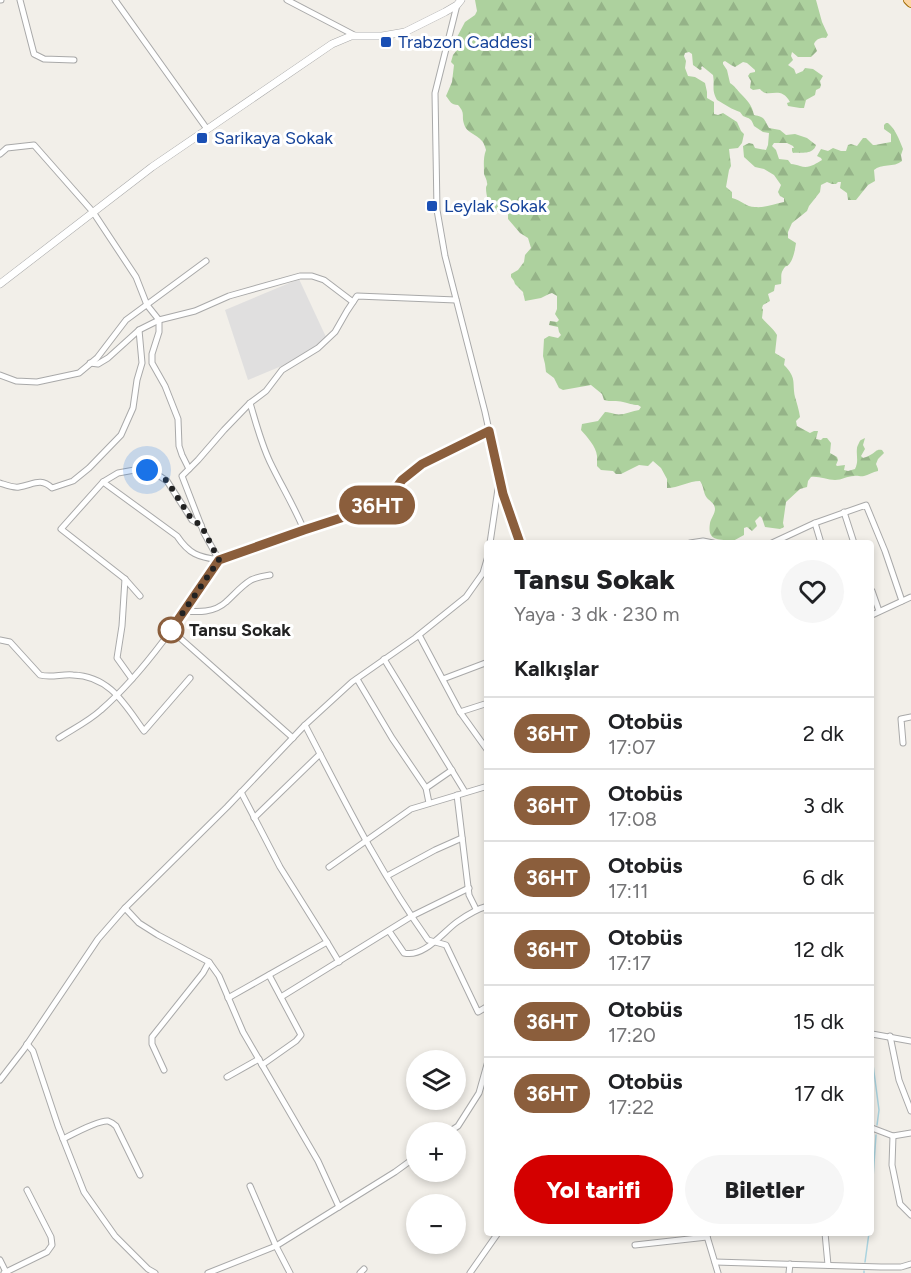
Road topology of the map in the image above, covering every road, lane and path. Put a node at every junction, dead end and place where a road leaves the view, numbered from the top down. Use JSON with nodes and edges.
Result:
{"nodes":[{"id":1,"x":20,"y":0,"type":"edge"},
{"id":2,"x":115,"y":0,"type":"edge"},
{"id":3,"x":287,"y":0,"type":"edge"},
{"id":4,"x":908,"y":0,"type":"edge"},
{"id":5,"x":459,"y":2,"type":"edge"},
{"id":6,"x":911,"y":3,"type":"edge"},
{"id":7,"x":358,"y":36,"type":"junction"},
{"id":8,"x":74,"y":60,"type":"dead end"},
{"id":9,"x":207,"y":129,"type":"junction"},
{"id":10,"x":0,"y":154,"type":"edge"},
{"id":11,"x":93,"y":212,"type":"junction"},
{"id":12,"x":206,"y":261,"type":"dead end"},
{"id":13,"x":0,"y":284,"type":"edge"},
{"id":14,"x":456,"y":300,"type":"junction"},
{"id":15,"x":353,"y":302,"type":"junction"},
{"id":16,"x":147,"y":305,"type":"junction"},
{"id":17,"x":159,"y":320,"type":"junction"},
{"id":18,"x":139,"y":330,"type":"junction"},
{"id":19,"x":90,"y":363,"type":"junction"},
{"id":20,"x":0,"y":375,"type":"edge"},
{"id":21,"x":250,"y":403,"type":"junction"},
{"id":22,"x":489,"y":431,"type":"junction"},
{"id":23,"x":189,"y":469,"type":"junction"},
{"id":24,"x":500,"y":476,"type":"junction"},
{"id":25,"x":103,"y":482,"type":"junction"},
{"id":26,"x":0,"y":483,"type":"edge"},
{"id":27,"x":844,"y":512,"type":"junction"},
{"id":28,"x":815,"y":523,"type":"junction"},
{"id":29,"x":201,"y":525,"type":"junction"},
{"id":30,"x":304,"y":530,"type":"junction"},
{"id":31,"x":786,"y":536,"type":"junction"},
{"id":32,"x":490,"y":540,"type":"edge"},
{"id":33,"x":519,"y":540,"type":"edge"},
{"id":34,"x":778,"y":540,"type":"edge"},
{"id":35,"x":787,"y":540,"type":"edge"},
{"id":36,"x":820,"y":540,"type":"edge"},
{"id":37,"x":853,"y":540,"type":"edge"},
{"id":38,"x":219,"y":560,"type":"junction"},
{"id":39,"x":484,"y":570,"type":"edge"},
{"id":40,"x":483,"y":573,"type":"joint"},
{"id":41,"x":270,"y":575,"type":"dead end"},
{"id":42,"x":125,"y":579,"type":"junction"},
{"id":43,"x":141,"y":596,"type":"dead end"},
{"id":44,"x":874,"y":597,"type":"edge"},
{"id":45,"x":911,"y":597,"type":"edge"},
{"id":46,"x":902,"y":601,"type":"junction"},
{"id":47,"x":184,"y":611,"type":"junction"},
{"id":48,"x":879,"y":611,"type":"junction"},
{"id":49,"x":874,"y":614,"type":"edge"},
{"id":50,"x":171,"y":630,"type":"junction"},
{"id":51,"x":418,"y":635,"type":"junction"},
{"id":52,"x":0,"y":640,"type":"edge"},
{"id":53,"x":384,"y":659,"type":"junction"},
{"id":54,"x":484,"y":664,"type":"edge"},
{"id":55,"x":190,"y":678,"type":"dead end"},
{"id":56,"x":132,"y":679,"type":"junction"},
{"id":57,"x":357,"y":679,"type":"junction"},
{"id":58,"x":443,"y":679,"type":"junction"},
{"id":59,"x":117,"y":694,"type":"junction"},
{"id":60,"x":484,"y":704,"type":"edge"},
{"id":61,"x":460,"y":712,"type":"junction"},
{"id":62,"x":911,"y":717,"type":"edge"},
{"id":63,"x":305,"y":725,"type":"junction"},
{"id":64,"x":59,"y":738,"type":"dead end"},
{"id":65,"x":293,"y":738,"type":"junction"},
{"id":66,"x":903,"y":743,"type":"dead end"},
{"id":67,"x":484,"y":746,"type":"edge"},
{"id":68,"x":320,"y":754,"type":"junction"},
{"id":69,"x":452,"y":770,"type":"junction"},
{"id":70,"x":484,"y":787,"type":"edge"},
{"id":71,"x":426,"y":788,"type":"junction"},
{"id":72,"x":241,"y":792,"type":"junction"},
{"id":73,"x":465,"y":792,"type":"junction"},
{"id":74,"x":457,"y":795,"type":"junction"},
{"id":75,"x":429,"y":803,"type":"junction"},
{"id":76,"x":254,"y":818,"type":"junction"},
{"id":77,"x":462,"y":838,"type":"junction"},
{"id":78,"x":366,"y":841,"type":"junction"},
{"id":79,"x":329,"y":867,"type":"dead end"},
{"id":80,"x":387,"y":876,"type":"junction"},
{"id":81,"x":468,"y":888,"type":"junction"},
{"id":82,"x":484,"y":907,"type":"edge"},
{"id":83,"x":125,"y":908,"type":"junction"},
{"id":84,"x":476,"y":909,"type":"junction"},
{"id":85,"x":412,"y":916,"type":"junction"},
{"id":86,"x":389,"y":931,"type":"junction"},
{"id":87,"x":327,"y":942,"type":"junction"},
{"id":88,"x":436,"y":942,"type":"junction"},
{"id":89,"x":209,"y":962,"type":"junction"},
{"id":90,"x":339,"y":962,"type":"junction"},
{"id":91,"x":269,"y":975,"type":"junction"},
{"id":92,"x":281,"y":997,"type":"junction"},
{"id":93,"x":228,"y":998,"type":"junction"},
{"id":94,"x":484,"y":1008,"type":"edge"},
{"id":95,"x":874,"y":1034,"type":"edge"},
{"id":96,"x":890,"y":1036,"type":"junction"},
{"id":97,"x":911,"y":1041,"type":"edge"},
{"id":98,"x":27,"y":1044,"type":"junction"},
{"id":99,"x":260,"y":1062,"type":"junction"},
{"id":100,"x":164,"y":1070,"type":"dead end"},
{"id":101,"x":484,"y":1075,"type":"edge"},
{"id":102,"x":227,"y":1077,"type":"dead end"},
{"id":103,"x":0,"y":1080,"type":"edge"},
{"id":104,"x":911,"y":1112,"type":"edge"},
{"id":105,"x":461,"y":1122,"type":"edge"},
{"id":106,"x":874,"y":1129,"type":"edge"},
{"id":107,"x":911,"y":1133,"type":"edge"},
{"id":108,"x":893,"y":1136,"type":"junction"},
{"id":109,"x":63,"y":1139,"type":"junction"},
{"id":110,"x":406,"y":1164,"type":"edge"},
{"id":111,"x":140,"y":1175,"type":"dead end"},
{"id":112,"x":250,"y":1186,"type":"dead end"},
{"id":113,"x":27,"y":1190,"type":"dead end"},
{"id":114,"x":339,"y":1207,"type":"junction"},
{"id":115,"x":908,"y":1208,"type":"edge"},
{"id":116,"x":911,"y":1215,"type":"edge"},
{"id":117,"x":496,"y":1236,"type":"edge"},
{"id":118,"x":699,"y":1236,"type":"edge"},
{"id":119,"x":706,"y":1236,"type":"edge"},
{"id":120,"x":825,"y":1236,"type":"edge"},
{"id":121,"x":635,"y":1245,"type":"dead end"},
{"id":122,"x":276,"y":1246,"type":"junction"},
{"id":123,"x":0,"y":1260,"type":"edge"},
{"id":124,"x":714,"y":1262,"type":"junction"},
{"id":125,"x":790,"y":1264,"type":"junction"},
{"id":126,"x":911,"y":1264,"type":"edge"},
{"id":127,"x":828,"y":1265,"type":"junction"},
{"id":128,"x":848,"y":1266,"type":"junction"},
{"id":129,"x":5,"y":1273,"type":"edge"},
{"id":130,"x":155,"y":1273,"type":"edge"},
{"id":131,"x":208,"y":1273,"type":"edge"},
{"id":132,"x":290,"y":1273,"type":"edge"},
{"id":133,"x":470,"y":1273,"type":"edge"},
{"id":134,"x":718,"y":1273,"type":"edge"},
{"id":135,"x":789,"y":1273,"type":"edge"},
{"id":136,"x":847,"y":1273,"type":"edge"}],
"edges":[{"from":1,"to":8,"type":"street"},
{"from":2,"to":9,"type":"street"},
{"from":3,"to":7,"type":"street"},
{"from":4,"to":6,"type":"main road"},
{"from":5,"to":7,"type":"street"},
{"from":5,"to":14,"type":"street"},
{"from":7,"to":9,"type":"street"},
{"from":9,"to":11,"type":"street"},
{"from":10,"to":11,"type":"street"},
{"from":11,"to":13,"type":"street"},
{"from":11,"to":16,"type":"street"},
{"from":12,"to":16,"type":"street"},
{"from":14,"to":15,"type":"street"},
{"from":14,"to":22,"type":"street"},
{"from":15,"to":17,"type":"street"},
{"from":15,"to":21,"type":"street"},
{"from":16,"to":17,"type":"street"},
{"from":16,"to":19,"type":"street"},
{"from":17,"to":18,"type":"street"},
{"from":17,"to":23,"type":"street"},
{"from":18,"to":19,"type":"street"},
{"from":18,"to":26,"type":"street"},
{"from":19,"to":20,"type":"street"},
{"from":21,"to":23,"type":"street"},
{"from":21,"to":30,"type":"street"},
{"from":22,"to":24,"type":"street"},
{"from":22,"to":30,"type":"street"},
{"from":23,"to":29,"type":"street"},
{"from":24,"to":32,"type":"street"},
{"from":24,"to":33,"type":"street"},
{"from":25,"to":29,"type":"street"},
{"from":25,"to":38,"type":"street"},
{"from":25,"to":42,"type":"street"},
{"from":27,"to":28,"type":"street"},
{"from":27,"to":37,"type":"street"},
{"from":27,"to":46,"type":"street"},
{"from":28,"to":31,"type":"street"},
{"from":28,"to":36,"type":"street"},
{"from":29,"to":38,"type":"street"},
{"from":30,"to":38,"type":"street"},
{"from":31,"to":34,"type":"street"},
{"from":31,"to":35,"type":"street"},
{"from":38,"to":47,"type":"street"},
{"from":39,"to":40,"type":"street"},
{"from":40,"to":51,"type":"street"},
{"from":41,"to":47,"type":"street"},
{"from":42,"to":43,"type":"street"},
{"from":42,"to":56,"type":"street"},
{"from":44,"to":48,"type":"street"},
{"from":45,"to":46,"type":"street"},
{"from":46,"to":48,"type":"street"},
{"from":47,"to":50,"type":"street"},
{"from":48,"to":49,"type":"street"},
{"from":50,"to":56,"type":"street"},
{"from":50,"to":65,"type":"street"},
{"from":51,"to":53,"type":"street"},
{"from":51,"to":58,"type":"street"},
{"from":52,"to":59,"type":"street"},
{"from":53,"to":57,"type":"street"},
{"from":53,"to":69,"type":"street"},
{"from":54,"to":58,"type":"street"},
{"from":55,"to":59,"type":"street"},
{"from":56,"to":59,"type":"street"},
{"from":57,"to":63,"type":"street"},
{"from":57,"to":71,"type":"street"},
{"from":58,"to":61,"type":"street"},
{"from":59,"to":64,"type":"street"},
{"from":60,"to":61,"type":"street"},
{"from":61,"to":67,"type":"street"},
{"from":62,"to":66,"type":"street"},
{"from":63,"to":65,"type":"street"},
{"from":63,"to":68,"type":"street"},
{"from":65,"to":72,"type":"street"},
{"from":68,"to":76,"type":"street"},
{"from":68,"to":78,"type":"street"},
{"from":69,"to":71,"type":"street"},
{"from":69,"to":73,"type":"street"},
{"from":70,"to":73,"type":"street"},
{"from":71,"to":75,"type":"street"},
{"from":72,"to":76,"type":"street"},
{"from":72,"to":83,"type":"street"},
{"from":73,"to":74,"type":"street"},
{"from":74,"to":75,"type":"street"},
{"from":74,"to":77,"type":"street"},
{"from":75,"to":78,"type":"street"},
{"from":76,"to":87,"type":"street"},
{"from":77,"to":80,"type":"street"},
{"from":77,"to":81,"type":"street"},
{"from":78,"to":79,"type":"street"},
{"from":78,"to":80,"type":"street"},
{"from":80,"to":85,"type":"street"},
{"from":81,"to":84,"type":"street"},
{"from":81,"to":85,"type":"street"},
{"from":82,"to":84,"type":"street"},
{"from":83,"to":89,"type":"street"},
{"from":83,"to":98,"type":"street"},
{"from":84,"to":88,"type":"street"},
{"from":85,"to":86,"type":"street"},
{"from":85,"to":88,"type":"street"},
{"from":86,"to":88,"type":"street"},
{"from":86,"to":90,"type":"street"},
{"from":87,"to":90,"type":"street"},
{"from":87,"to":91,"type":"street"},
{"from":88,"to":94,"type":"street"},
{"from":89,"to":93,"type":"street"},
{"from":89,"to":100,"type":"street"},
{"from":90,"to":92,"type":"street"},
{"from":91,"to":92,"type":"street"},
{"from":91,"to":93,"type":"street"},
{"from":92,"to":99,"type":"street"},
{"from":93,"to":99,"type":"street"},
{"from":95,"to":96,"type":"street"},
{"from":96,"to":97,"type":"street"},
{"from":96,"to":104,"type":"street"},
{"from":98,"to":103,"type":"street"},
{"from":98,"to":109,"type":"street"},
{"from":99,"to":102,"type":"street"},
{"from":99,"to":114,"type":"street"},
{"from":101,"to":105,"type":"street"},
{"from":106,"to":108,"type":"street"},
{"from":107,"to":108,"type":"street"},
{"from":108,"to":115,"type":"street"},
{"from":109,"to":111,"type":"street"},
{"from":109,"to":130,"type":"street"},
{"from":110,"to":114,"type":"street"},
{"from":112,"to":122,"type":"street"},
{"from":113,"to":129,"type":"street"},
{"from":114,"to":122,"type":"street"},
{"from":115,"to":116,"type":"street"},
{"from":117,"to":133,"type":"street"},
{"from":118,"to":121,"type":"street"},
{"from":119,"to":124,"type":"street"},
{"from":120,"to":127,"type":"street"},
{"from":122,"to":131,"type":"street"},
{"from":122,"to":132,"type":"street"},
{"from":123,"to":129,"type":"street"},
{"from":124,"to":125,"type":"street"},
{"from":124,"to":134,"type":"street"},
{"from":125,"to":127,"type":"street"},
{"from":125,"to":135,"type":"street"},
{"from":126,"to":128,"type":"street"},
{"from":127,"to":128,"type":"street"},
{"from":128,"to":136,"type":"street"}]}
